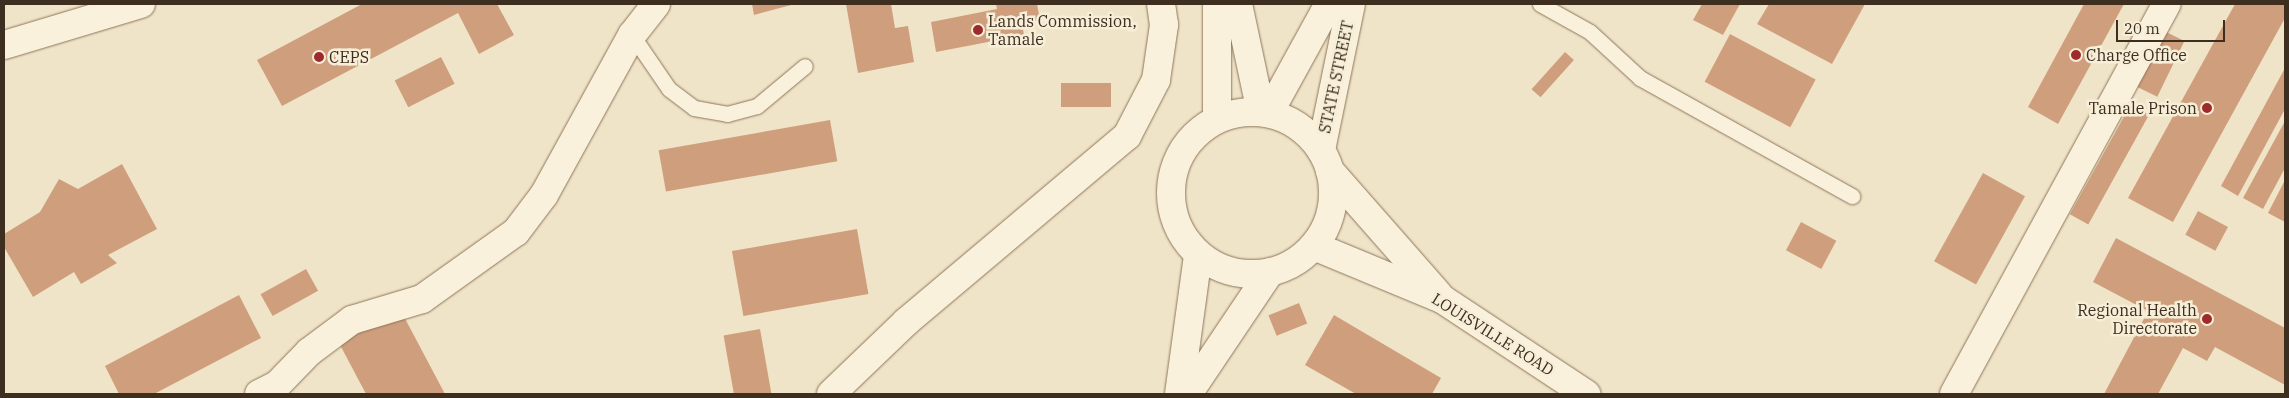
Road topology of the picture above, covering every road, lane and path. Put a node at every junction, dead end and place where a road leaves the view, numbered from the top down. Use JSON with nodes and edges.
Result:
{"nodes":[{"id":1,"x":141,"y":4,"type":"edge"},
{"id":2,"x":656,"y":4,"type":"edge"},
{"id":3,"x":1161,"y":4,"type":"edge"},
{"id":4,"x":1216,"y":4,"type":"edge"},
{"id":5,"x":1238,"y":4,"type":"edge"},
{"id":6,"x":1329,"y":4,"type":"edge"},
{"id":7,"x":1351,"y":4,"type":"edge"},
{"id":8,"x":1540,"y":4,"type":"edge"},
{"id":9,"x":2167,"y":4,"type":"edge"},
{"id":10,"x":632,"y":35,"type":"junction"},
{"id":11,"x":4,"y":45,"type":"edge"},
{"id":12,"x":805,"y":66,"type":"dead end"},
{"id":13,"x":1265,"y":113,"type":"junction"},
{"id":14,"x":1216,"y":119,"type":"junction"},
{"id":15,"x":1326,"y":160,"type":"junction"},
{"id":16,"x":1852,"y":196,"type":"dead end"},
{"id":17,"x":1314,"y":246,"type":"junction"},
{"id":18,"x":1198,"y":255,"type":"junction"},
{"id":19,"x":1270,"y":272,"type":"junction"},
{"id":20,"x":1442,"y":299,"type":"junction"},
{"id":21,"x":259,"y":394,"type":"edge"},
{"id":22,"x":831,"y":394,"type":"edge"},
{"id":23,"x":1179,"y":394,"type":"edge"},
{"id":24,"x":1188,"y":394,"type":"edge"},
{"id":25,"x":1586,"y":394,"type":"edge"},
{"id":26,"x":1954,"y":394,"type":"edge"}],
"edges":[{"from":1,"to":11,"type":"street"},
{"from":2,"to":10,"type":"street"},
{"from":3,"to":22,"type":"street"},
{"from":4,"to":14,"type":"street"},
{"from":5,"to":13,"type":"street"},
{"from":6,"to":13,"type":"street","name":"STATE STREET"},
{"from":7,"to":15,"type":"street","name":"STATE STREET"},
{"from":8,"to":16,"type":"lane"},
{"from":9,"to":26,"type":"street"},
{"from":10,"to":12,"type":"lane"},
{"from":10,"to":21,"type":"street"},
{"from":13,"to":14,"type":"street"},
{"from":13,"to":15,"type":"street"},
{"from":14,"to":18,"type":"street"},
{"from":15,"to":17,"type":"street"},
{"from":15,"to":20,"type":"street"},
{"from":17,"to":19,"type":"street"},
{"from":17,"to":20,"type":"street","name":"LOUISVILLE ROAD"},
{"from":18,"to":19,"type":"street"},
{"from":18,"to":23,"type":"street"},
{"from":19,"to":24,"type":"street"},
{"from":20,"to":25,"type":"street","name":"LOUISVILLE ROAD"}]}
